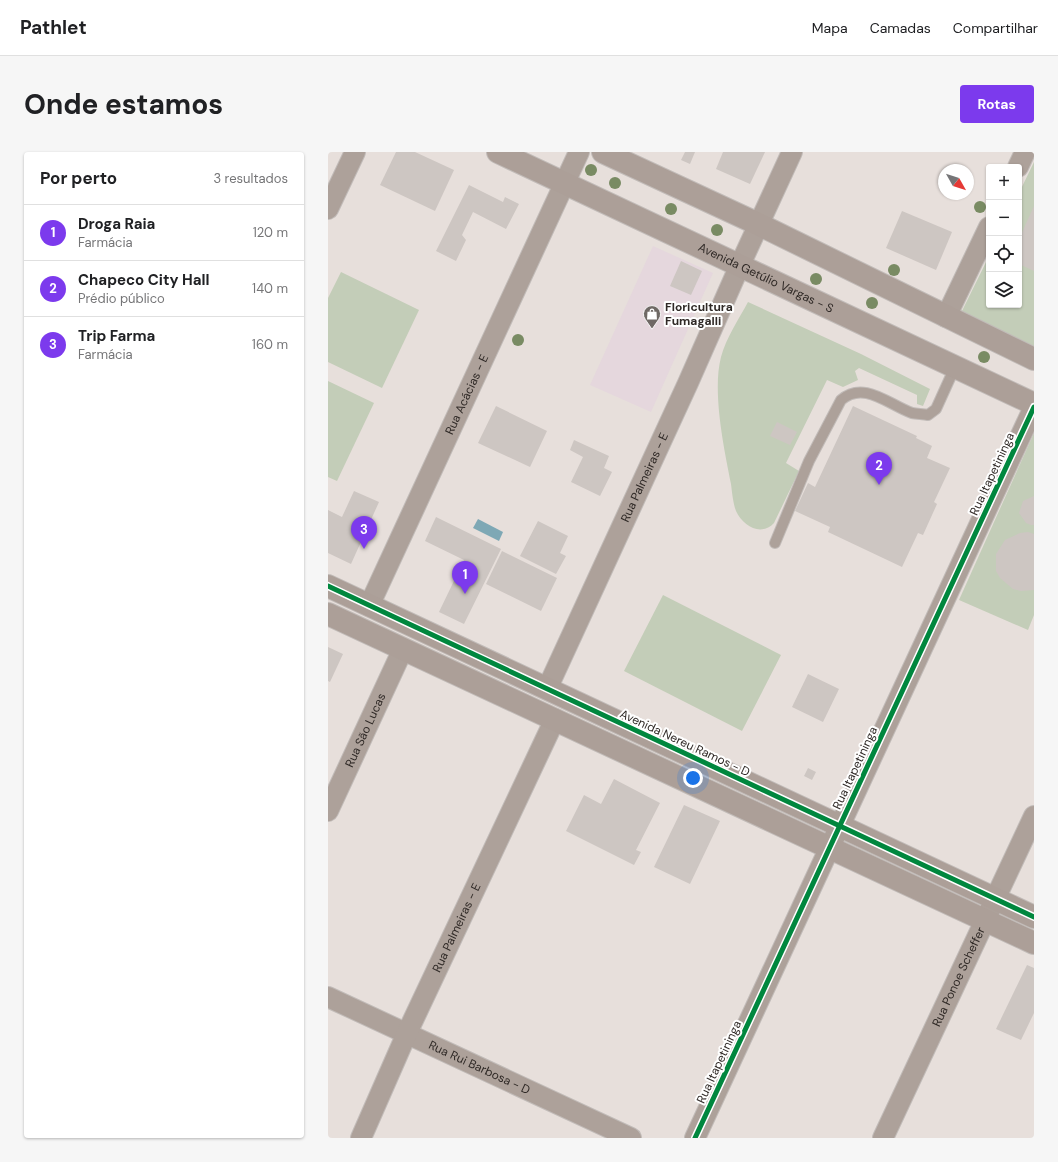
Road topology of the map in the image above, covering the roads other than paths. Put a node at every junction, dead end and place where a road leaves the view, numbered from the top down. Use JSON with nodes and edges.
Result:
{"nodes":[{"id":1,"x":355,"y":152,"type":"edge"},
{"id":2,"x":498,"y":152,"type":"edge"},
{"id":3,"x":579,"y":152,"type":"edge"},
{"id":4,"x":603,"y":152,"type":"edge"},
{"id":5,"x":792,"y":152,"type":"edge"},
{"id":6,"x":1025,"y":152,"type":"edge"},
{"id":7,"x":1019,"y":164,"type":"edge"},
{"id":8,"x":564,"y":184,"type":"junction"},
{"id":9,"x":328,"y":209,"type":"edge"},
{"id":10,"x":758,"y":224,"type":"junction"},
{"id":11,"x":986,"y":233,"type":"edge"},
{"id":12,"x":740,"y":265,"type":"junction"},
{"id":13,"x":946,"y":317,"type":"junction"},
{"id":14,"x":1034,"y":359,"type":"edge"},
{"id":15,"x":955,"y":367,"type":"junction"},
{"id":16,"x":1034,"y":406,"type":"edge"},
{"id":17,"x":775,"y":543,"type":"dead end"},
{"id":18,"x":328,"y":586,"type":"edge"},
{"id":19,"x":370,"y":606,"type":"junction"},
{"id":20,"x":328,"y":614,"type":"edge"},
{"id":21,"x":403,"y":649,"type":"junction"},
{"id":22,"x":547,"y":689,"type":"junction"},
{"id":23,"x":556,"y":719,"type":"junction"},
{"id":24,"x":328,"y":810,"type":"edge"},
{"id":25,"x":1034,"y":816,"type":"edge"},
{"id":26,"x":838,"y":826,"type":"junction"},
{"id":27,"x":829,"y":847,"type":"junction"},
{"id":28,"x":996,"y":900,"type":"junction"},
{"id":29,"x":1034,"y":917,"type":"edge"},
{"id":30,"x":986,"y":920,"type":"junction"},
{"id":31,"x":1034,"y":943,"type":"edge"},
{"id":32,"x":328,"y":997,"type":"edge"},
{"id":33,"x":407,"y":1033,"type":"junction"},
{"id":34,"x":361,"y":1138,"type":"edge"},
{"id":35,"x":630,"y":1138,"type":"edge"},
{"id":36,"x":695,"y":1138,"type":"edge"},
{"id":37,"x":884,"y":1138,"type":"edge"}],
"edges":[{"from":1,"to":9,"type":"street"},
{"from":2,"to":8,"type":"street","name":"Avenida Getúlio Vargas - S"},
{"from":3,"to":8,"type":"street","name":"Rua Acácias - E"},
{"from":4,"to":10,"type":"street"},
{"from":5,"to":10,"type":"street","name":"Rua Palmeiras - E"},
{"from":6,"to":7,"type":"street"},
{"from":8,"to":12,"type":"street","name":"Avenida Getúlio Vargas - S"},
{"from":8,"to":19,"type":"street","name":"Rua Acácias - E"},
{"from":10,"to":12,"type":"street","name":"Rua Palmeiras - E"},
{"from":10,"to":13,"type":"street"},
{"from":11,"to":13,"type":"street"},
{"from":12,"to":15,"type":"street","name":"Avenida Getúlio Vargas - S"},
{"from":12,"to":22,"type":"street","name":"Rua Palmeiras - E"},
{"from":13,"to":14,"type":"street"},
{"from":15,"to":16,"type":"street","name":"Avenida Getúlio Vargas - S"},
{"from":15,"to":17,"type":"lane"},
{"from":16,"to":26,"type":"street","name":"Rua Itapetininga"},
{"from":18,"to":19,"type":"street","name":"Avenida Nereu Ramos - D"},
{"from":19,"to":22,"type":"street","name":"Avenida Nereu Ramos - D"},
{"from":20,"to":21,"type":"street"},
{"from":21,"to":23,"type":"street"},
{"from":21,"to":24,"type":"street","name":"Rua São Lucas"},
{"from":22,"to":26,"type":"street","name":"Avenida Nereu Ramos - D"},
{"from":23,"to":27,"type":"street"},
{"from":23,"to":33,"type":"street","name":"Rua Palmeiras - E"},
{"from":25,"to":28,"type":"street","name":"Rua Ponoe Scheffer"},
{"from":26,"to":27,"type":"street","name":"Rua Itapetininga"},
{"from":26,"to":28,"type":"street","name":"Avenida Nereu Ramos - D"},
{"from":27,"to":30,"type":"street"},
{"from":27,"to":36,"type":"street","name":"Rua Itapetininga"},
{"from":28,"to":29,"type":"street","name":"Avenida Nereu Ramos - D"},
{"from":28,"to":30,"type":"street","name":"Rua Ponoe Scheffer"},
{"from":30,"to":31,"type":"street"},
{"from":30,"to":37,"type":"street","name":"Rua Ponoe Scheffer"},
{"from":32,"to":33,"type":"street","name":"Rua Rui Barbosa - D"},
{"from":33,"to":34,"type":"street","name":"Rua Palmeiras - E"},
{"from":33,"to":35,"type":"street","name":"Rua Rui Barbosa - D"}]}
